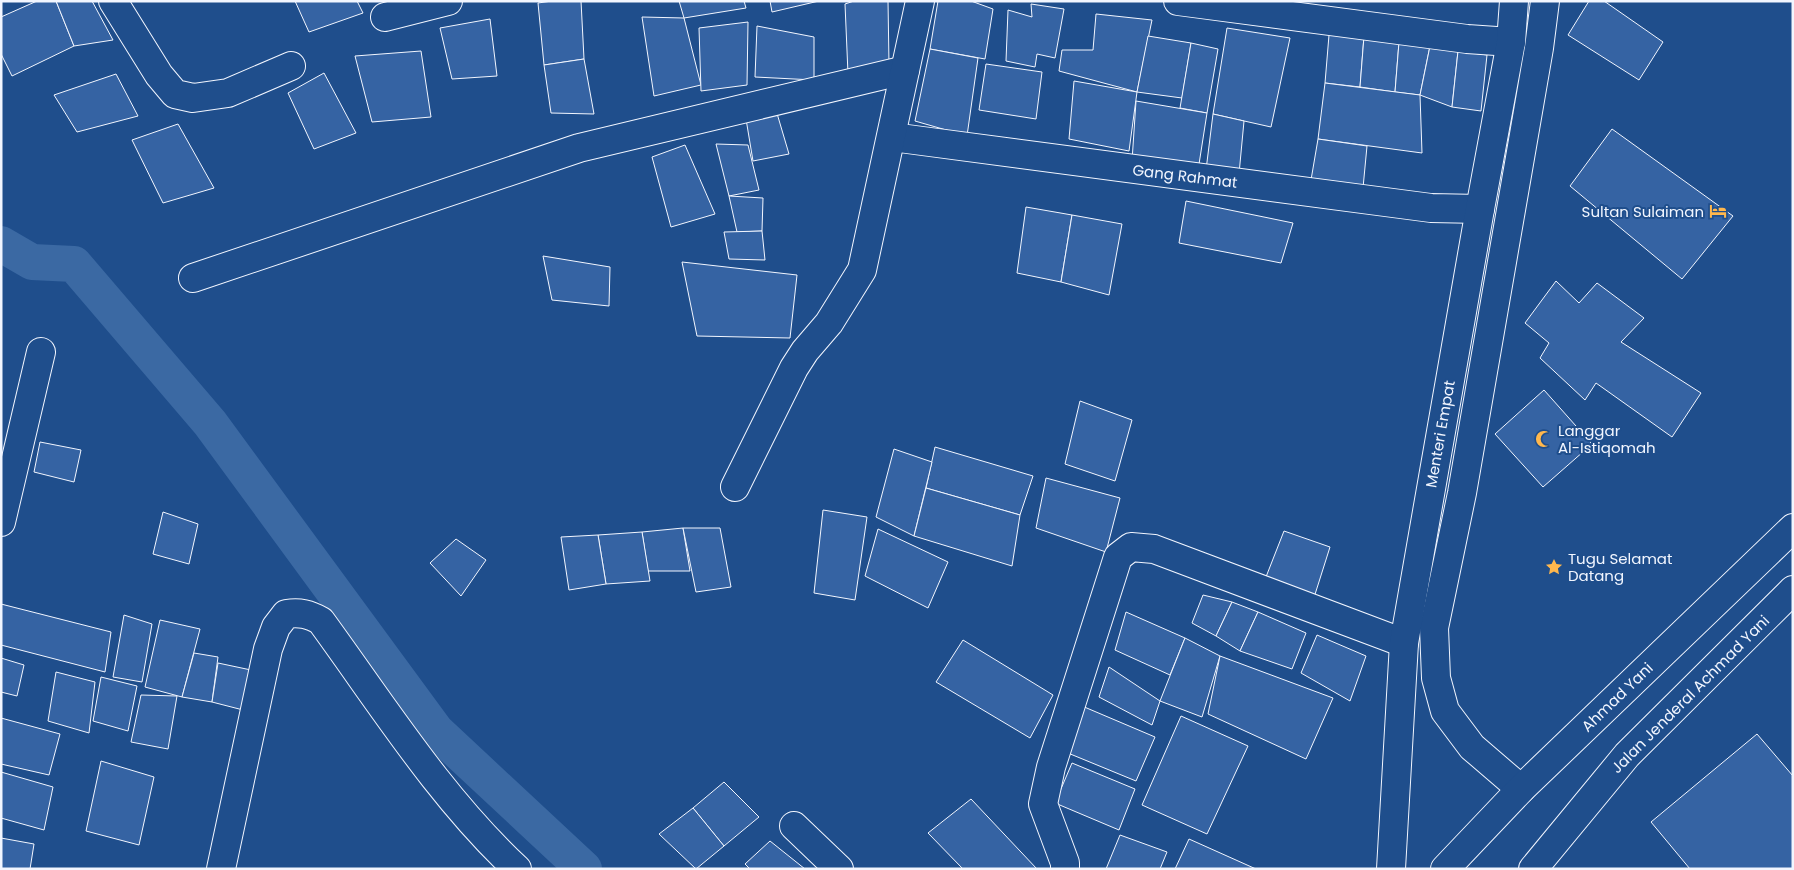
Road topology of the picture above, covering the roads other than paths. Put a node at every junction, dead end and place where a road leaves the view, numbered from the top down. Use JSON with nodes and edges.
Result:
{"nodes":[{"id":1,"x":113,"y":1,"type":"edge"},
{"id":2,"x":448,"y":1,"type":"edge"},
{"id":3,"x":920,"y":1,"type":"edge"},
{"id":4,"x":1178,"y":1,"type":"edge"},
{"id":5,"x":1514,"y":1,"type":"edge"},
{"id":6,"x":1545,"y":1,"type":"edge"},
{"id":7,"x":385,"y":17,"type":"dead end"},
{"id":8,"x":1511,"y":42,"type":"junction"},
{"id":9,"x":1540,"y":48,"type":"junction"},
{"id":10,"x":291,"y":66,"type":"dead end"},
{"id":11,"x":905,"y":70,"type":"junction"},
{"id":12,"x":892,"y":137,"type":"junction"},
{"id":13,"x":1480,"y":209,"type":"junction"},
{"id":14,"x":1511,"y":215,"type":"junction"},
{"id":15,"x":193,"y":278,"type":"dead end"},
{"id":16,"x":41,"y":352,"type":"dead end"},
{"id":17,"x":735,"y":486,"type":"dead end"},
{"id":18,"x":1430,"y":492,"type":"junction"},
{"id":19,"x":1462,"y":493,"type":"junction"},
{"id":20,"x":1,"y":522,"type":"edge"},
{"id":21,"x":1789,"y":540,"type":"edge"},
{"id":22,"x":1793,"y":590,"type":"edge"},
{"id":23,"x":1404,"y":643,"type":"junction"},
{"id":24,"x":1521,"y":789,"type":"junction"},
{"id":25,"x":794,"y":826,"type":"dead end"},
{"id":26,"x":221,"y":869,"type":"edge"},
{"id":27,"x":517,"y":869,"type":"edge"},
{"id":28,"x":839,"y":869,"type":"edge"},
{"id":29,"x":1065,"y":869,"type":"edge"},
{"id":30,"x":1390,"y":869,"type":"edge"},
{"id":31,"x":1445,"y":869,"type":"edge"},
{"id":32,"x":1533,"y":869,"type":"edge"}],
"edges":[{"from":1,"to":10,"type":"main road"},
{"from":2,"to":7,"type":"main road"},
{"from":3,"to":11,"type":"main road"},
{"from":4,"to":8,"type":"main road"},
{"from":5,"to":8,"type":"main road","name":"Menteri Empat"},
{"from":6,"to":9,"type":"main road"},
{"from":8,"to":9,"type":"main road"},
{"from":8,"to":13,"type":"main road","name":"Menteri Empat"},
{"from":9,"to":14,"type":"main road"},
{"from":11,"to":12,"type":"main road"},
{"from":11,"to":15,"type":"main road"},
{"from":12,"to":13,"type":"main road","name":"Gang Rahmat"},
{"from":12,"to":17,"type":"main road"},
{"from":13,"to":14,"type":"main road","name":"Gang Rahmat"},
{"from":13,"to":18,"type":"main road","name":"Menteri Empat"},
{"from":14,"to":19,"type":"main road"},
{"from":16,"to":20,"type":"main road"},
{"from":18,"to":19,"type":"main road"},
{"from":18,"to":23,"type":"main road","name":"Menteri Empat"},
{"from":19,"to":24,"type":"main road"},
{"from":21,"to":24,"type":"main road","name":"Ahmad Yani"},
{"from":22,"to":32,"type":"main road","name":"Jalan Jenderal Achmad Yani"},
{"from":23,"to":29,"type":"main road"},
{"from":23,"to":30,"type":"main road","name":"Menteri Empat"},
{"from":24,"to":31,"type":"main road","name":"Ahmad Yani"},
{"from":25,"to":28,"type":"main road"},
{"from":26,"to":27,"type":"main road"}]}
